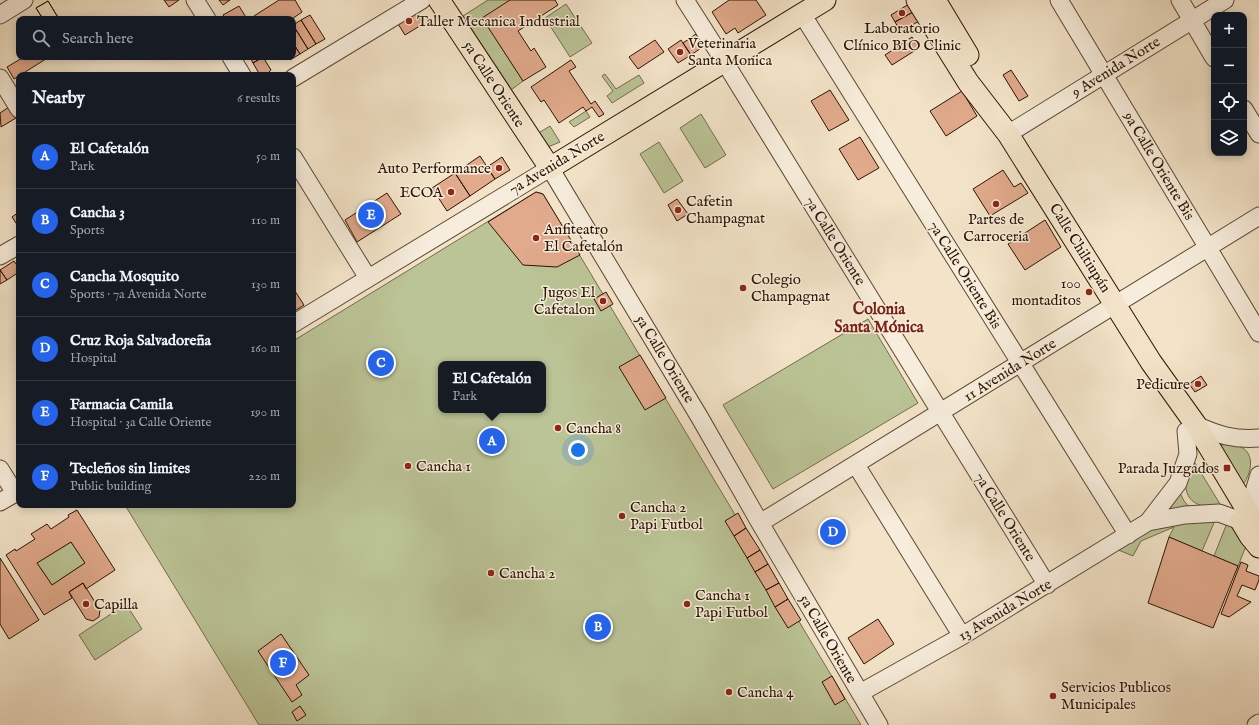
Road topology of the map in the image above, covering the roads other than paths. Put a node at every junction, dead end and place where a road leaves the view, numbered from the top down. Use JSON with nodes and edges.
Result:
{"nodes":[{"id":1,"x":24,"y":0,"type":"edge"},
{"id":2,"x":195,"y":0,"type":"edge"},
{"id":3,"x":422,"y":0,"type":"edge"},
{"id":4,"x":439,"y":0,"type":"edge"},
{"id":5,"x":684,"y":0,"type":"edge"},
{"id":6,"x":917,"y":0,"type":"edge"},
{"id":7,"x":935,"y":0,"type":"edge"},
{"id":8,"x":1059,"y":0,"type":"edge"},
{"id":9,"x":1180,"y":0,"type":"edge"},
{"id":10,"x":1224,"y":0,"type":"edge"},
{"id":11,"x":826,"y":1,"type":"edge"},
{"id":12,"x":802,"y":14,"type":"junction"},
{"id":13,"x":0,"y":15,"type":"edge"},
{"id":14,"x":205,"y":16,"type":"edge"},
{"id":15,"x":1192,"y":20,"type":"junction"},
{"id":16,"x":1211,"y":53,"type":"edge"},
{"id":17,"x":233,"y":60,"type":"edge"},
{"id":18,"x":724,"y":61,"type":"junction"},
{"id":19,"x":240,"y":72,"type":"edge"},
{"id":20,"x":1104,"y":75,"type":"junction"},
{"id":21,"x":296,"y":76,"type":"edge"},
{"id":22,"x":0,"y":78,"type":"edge"},
{"id":23,"x":16,"y":104,"type":"edge"},
{"id":24,"x":1247,"y":113,"type":"edge"},
{"id":25,"x":1008,"y":134,"type":"junction"},
{"id":26,"x":1259,"y":134,"type":"edge"},
{"id":27,"x":296,"y":162,"type":"edge"},
{"id":28,"x":550,"y":168,"type":"junction"},
{"id":29,"x":1259,"y":216,"type":"edge"},
{"id":30,"x":16,"y":247,"type":"edge"},
{"id":31,"x":1208,"y":247,"type":"junction"},
{"id":32,"x":0,"y":256,"type":"edge"},
{"id":33,"x":368,"y":278,"type":"junction"},
{"id":34,"x":1115,"y":304,"type":"junction"},
{"id":35,"x":296,"y":322,"type":"edge"},
{"id":36,"x":1259,"y":332,"type":"edge"},
{"id":37,"x":1021,"y":363,"type":"junction"},
{"id":38,"x":941,"y":413,"type":"junction"},
{"id":39,"x":1191,"y":428,"type":"junction"},
{"id":40,"x":1259,"y":438,"type":"edge"},
{"id":41,"x":856,"y":465,"type":"junction"},
{"id":42,"x":0,"y":469,"type":"edge"},
{"id":43,"x":1259,"y":475,"type":"edge"},
{"id":44,"x":16,"y":491,"type":"edge"},
{"id":45,"x":16,"y":493,"type":"edge"},
{"id":46,"x":0,"y":502,"type":"edge"},
{"id":47,"x":1148,"y":522,"type":"junction"},
{"id":48,"x":1250,"y":522,"type":"edge"},
{"id":49,"x":760,"y":523,"type":"junction"},
{"id":50,"x":1128,"y":535,"type":"junction"},
{"id":51,"x":1259,"y":548,"type":"edge"},
{"id":52,"x":1047,"y":585,"type":"junction"},
{"id":53,"x":962,"y":636,"type":"junction"},
{"id":54,"x":860,"y":693,"type":"junction"},
{"id":55,"x":1259,"y":723,"type":"edge"},
{"id":56,"x":879,"y":725,"type":"edge"},
{"id":57,"x":1256,"y":725,"type":"edge"}],
"edges":[{"from":1,"to":13,"type":"street"},
{"from":2,"to":14,"type":"street"},
{"from":3,"to":21,"type":"street"},
{"from":4,"to":28,"type":"main road","name":"5a Calle Oriente"},
{"from":5,"to":18,"type":"street","name":"7a Calle Oriente"},
{"from":6,"to":25,"type":"main road","name":"Calle Chiltiupán"},
{"from":7,"to":25,"type":"main road","name":"Calle Chiltiupán"},
{"from":8,"to":20,"type":"street","name":"9a Calle Oriente Bis"},
{"from":9,"to":15,"type":"street"},
{"from":10,"to":15,"type":"street","name":"9 Avenida Norte"},
{"from":11,"to":12,"type":"main road","name":"7a Avenida Norte"},
{"from":12,"to":18,"type":"main road","name":"7a Avenida Norte"},
{"from":12,"to":37,"type":"street","name":"7a Calle Oriente Bis"},
{"from":15,"to":16,"type":"street"},
{"from":15,"to":20,"type":"street","name":"9 Avenida Norte"},
{"from":17,"to":19,"type":"street"},
{"from":18,"to":28,"type":"main road","name":"7a Avenida Norte"},
{"from":18,"to":38,"type":"street","name":"7a Calle Oriente"},
{"from":20,"to":25,"type":"street","name":"9 Avenida Norte"},
{"from":20,"to":31,"type":"street","name":"9a Calle Oriente Bis"},
{"from":22,"to":23,"type":"street"},
{"from":24,"to":26,"type":"street"},
{"from":25,"to":34,"type":"main road","name":"Calle Chiltiupán"},
{"from":27,"to":33,"type":"street"},
{"from":28,"to":33,"type":"street","name":"7a Avenida Norte"},
{"from":28,"to":49,"type":"street","name":"5a Calle Oriente"},
{"from":29,"to":31,"type":"street","name":"11 Avenida Norte"},
{"from":30,"to":32,"type":"street"},
{"from":31,"to":34,"type":"street","name":"11 Avenida Norte"},
{"from":31,"to":36,"type":"street","name":"9a Calle Oriente Bis"},
{"from":33,"to":35,"type":"street","name":"7a Avenida Norte"},
{"from":34,"to":37,"type":"street","name":"11 Avenida Norte"},
{"from":34,"to":39,"type":"main road","name":"Calle Chiltiupán"},
{"from":37,"to":38,"type":"street","name":"11 Avenida Norte"},
{"from":37,"to":50,"type":"street","name":"7a Calle Oriente Bis"},
{"from":38,"to":41,"type":"street","name":"11 Avenida Norte"},
{"from":38,"to":52,"type":"street","name":"7a Calle Oriente"},
{"from":39,"to":40,"type":"street"},
{"from":39,"to":47,"type":"street","name":"13 Avenida Norte"},
{"from":39,"to":48,"type":"main road","name":"Calle Chiltiupán"},
{"from":41,"to":49,"type":"street","name":"11 Avenida Norte"},
{"from":41,"to":53,"type":"street"},
{"from":42,"to":44,"type":"street"},
{"from":43,"to":48,"type":"street"},
{"from":45,"to":46,"type":"street"},
{"from":47,"to":48,"type":"street","name":"13 Avenida Norte"},
{"from":47,"to":50,"type":"street","name":"13 Avenida Norte"},
{"from":48,"to":51,"type":"main road","name":"Calle Chiltiupán"},
{"from":49,"to":54,"type":"street","name":"5a Calle Oriente"},
{"from":50,"to":52,"type":"street","name":"13 Avenida Norte"},
{"from":52,"to":53,"type":"street","name":"13 Avenida Norte"},
{"from":53,"to":54,"type":"street","name":"13 Avenida Norte"},
{"from":54,"to":56,"type":"street","name":"5a Calle Oriente"},
{"from":55,"to":57,"type":"street"}]}
